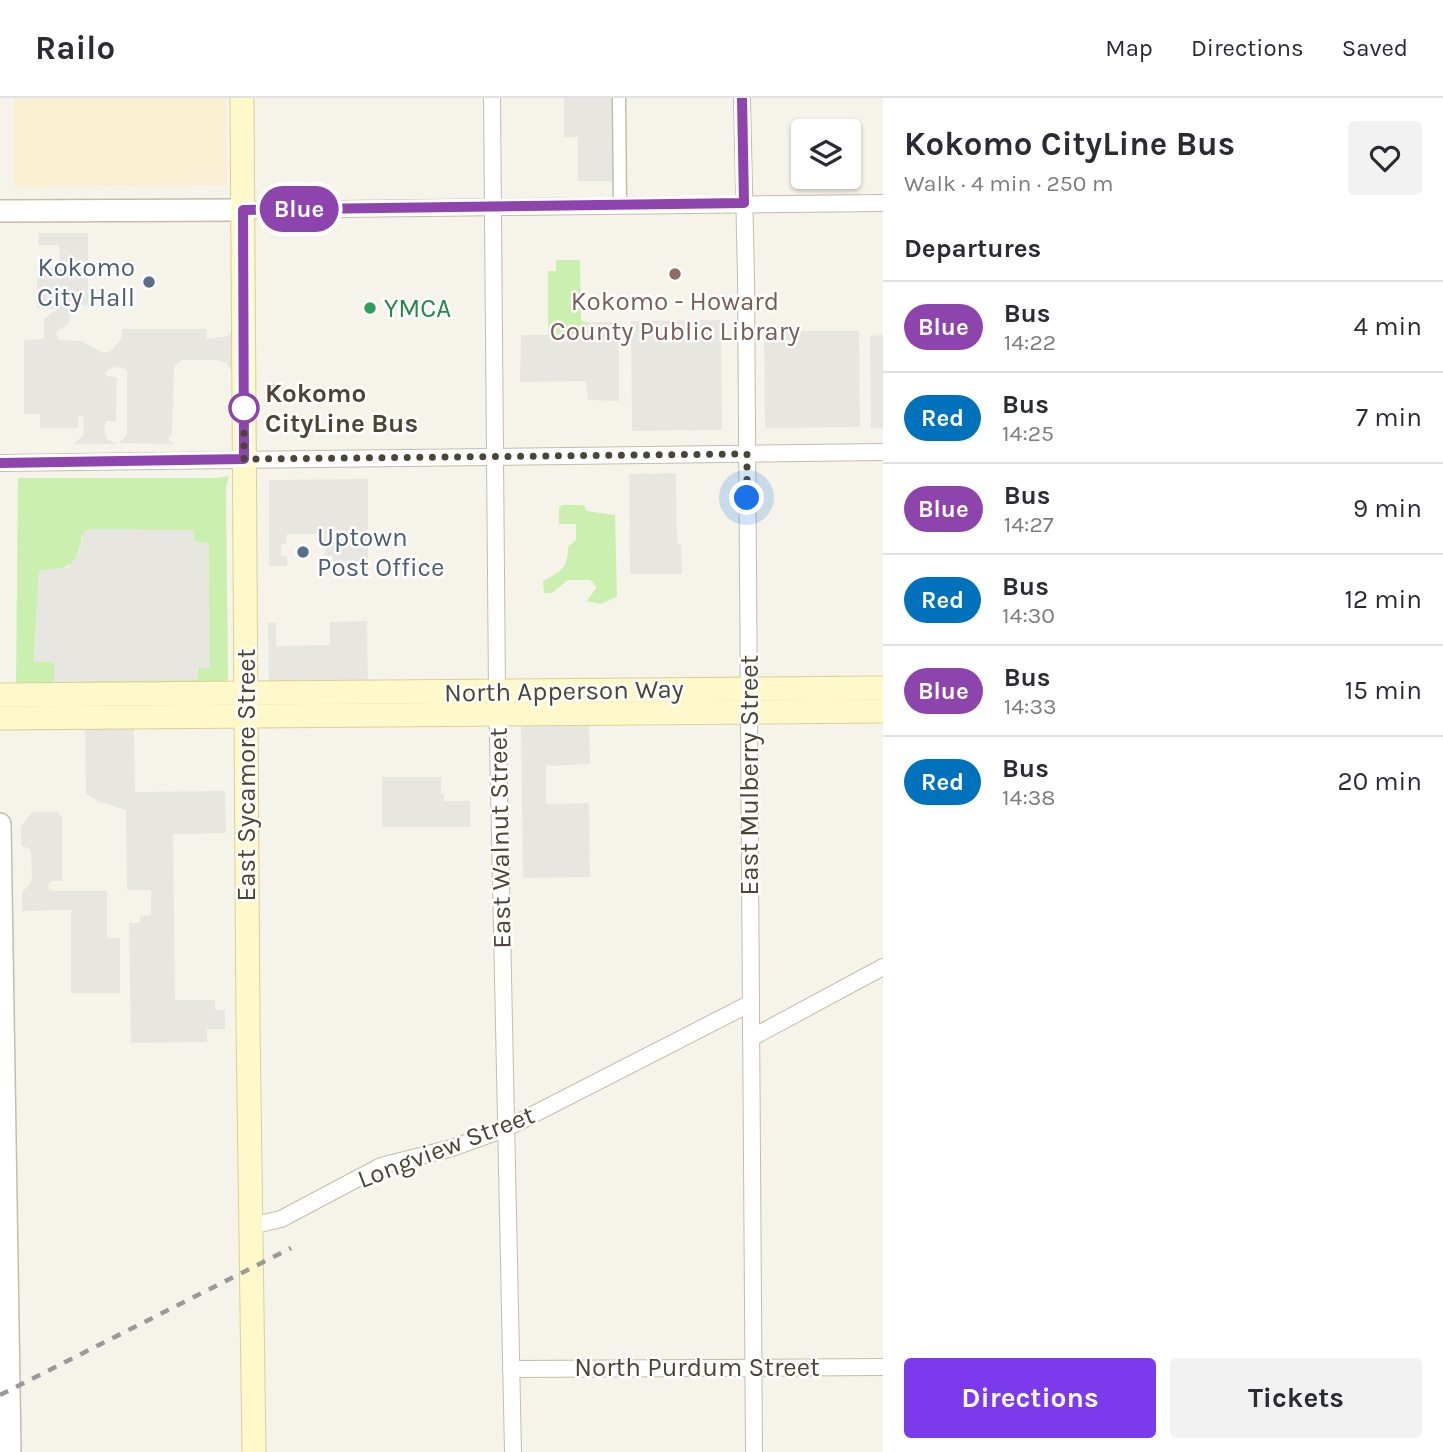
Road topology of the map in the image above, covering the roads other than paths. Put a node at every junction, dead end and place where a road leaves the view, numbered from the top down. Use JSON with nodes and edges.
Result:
{"nodes":[{"id":1,"x":242,"y":98,"type":"edge"},
{"id":2,"x":492,"y":98,"type":"edge"},
{"id":3,"x":620,"y":98,"type":"edge"},
{"id":4,"x":742,"y":98,"type":"edge"},
{"id":5,"x":744,"y":203,"type":"junction"},
{"id":6,"x":883,"y":203,"type":"edge"},
{"id":7,"x":620,"y":205,"type":"junction"},
{"id":8,"x":494,"y":207,"type":"junction"},
{"id":9,"x":243,"y":210,"type":"junction"},
{"id":10,"x":0,"y":211,"type":"edge"},
{"id":11,"x":883,"y":452,"type":"edge"},
{"id":12,"x":747,"y":454,"type":"junction"},
{"id":13,"x":496,"y":455,"type":"junction"},
{"id":14,"x":244,"y":459,"type":"junction"},
{"id":15,"x":0,"y":463,"type":"edge"},
{"id":16,"x":883,"y":688,"type":"edge"},
{"id":17,"x":0,"y":695,"type":"edge"},
{"id":18,"x":748,"y":701,"type":"junction"},
{"id":19,"x":498,"y":703,"type":"junction"},
{"id":20,"x":246,"y":706,"type":"junction"},
{"id":21,"x":883,"y":711,"type":"edge"},
{"id":22,"x":0,"y":718,"type":"edge"},
{"id":23,"x":0,"y":824,"type":"edge"},
{"id":24,"x":883,"y":967,"type":"edge"},
{"id":25,"x":751,"y":1003,"type":"junction"},
{"id":26,"x":751,"y":1038,"type":"junction"},
{"id":27,"x":505,"y":1129,"type":"junction"},
{"id":28,"x":251,"y":1226,"type":"junction"},
{"id":29,"x":3,"y":1319,"type":"edge"},
{"id":30,"x":752,"y":1367,"type":"junction"},
{"id":31,"x":883,"y":1367,"type":"edge"},
{"id":32,"x":511,"y":1368,"type":"junction"},
{"id":33,"x":10,"y":1452,"type":"edge"},
{"id":34,"x":254,"y":1452,"type":"edge"},
{"id":35,"x":513,"y":1452,"type":"edge"},
{"id":36,"x":754,"y":1452,"type":"edge"}],
"edges":[{"from":1,"to":9,"type":"main road","name":"East Sycamore Street"},
{"from":2,"to":8,"type":"street","name":"East Walnut Street"},
{"from":3,"to":7,"type":"street"},
{"from":4,"to":5,"type":"street","name":"East Mulberry Street"},
{"from":5,"to":6,"type":"street"},
{"from":5,"to":7,"type":"street"},
{"from":5,"to":12,"type":"street","name":"East Mulberry Street"},
{"from":7,"to":8,"type":"street"},
{"from":8,"to":9,"type":"street"},
{"from":8,"to":13,"type":"street","name":"East Walnut Street"},
{"from":9,"to":10,"type":"street"},
{"from":9,"to":14,"type":"main road","name":"East Sycamore Street"},
{"from":11,"to":12,"type":"street"},
{"from":12,"to":13,"type":"street"},
{"from":12,"to":18,"type":"street","name":"East Mulberry Street"},
{"from":13,"to":14,"type":"street"},
{"from":13,"to":19,"type":"street","name":"East Walnut Street"},
{"from":14,"to":15,"type":"street"},
{"from":14,"to":20,"type":"main road","name":"East Sycamore Street"},
{"from":16,"to":18,"type":"main road","name":"North Apperson Way"},
{"from":17,"to":20,"type":"main road"},
{"from":18,"to":19,"type":"main road","name":"North Apperson Way"},
{"from":18,"to":21,"type":"main road","name":"North Apperson Way"},
{"from":18,"to":25,"type":"street","name":"East Mulberry Street"},
{"from":19,"to":20,"type":"main road","name":"North Apperson Way"},
{"from":19,"to":27,"type":"street","name":"East Walnut Street"},
{"from":20,"to":22,"type":"main road"},
{"from":20,"to":28,"type":"main road","name":"East Sycamore Street"},
{"from":23,"to":29,"type":"street"},
{"from":24,"to":26,"type":"street"},
{"from":25,"to":26,"type":"street","name":"East Mulberry Street"},
{"from":25,"to":27,"type":"street","name":"Longview Street"},
{"from":26,"to":30,"type":"street","name":"East Mulberry Street"},
{"from":27,"to":28,"type":"street","name":"Longview Street"},
{"from":27,"to":32,"type":"street","name":"East Walnut Street"},
{"from":28,"to":34,"type":"main road","name":"East Sycamore Street"},
{"from":29,"to":33,"type":"street"},
{"from":30,"to":31,"type":"street","name":"North Purdum Street"},
{"from":30,"to":32,"type":"street","name":"North Purdum Street"},
{"from":30,"to":36,"type":"street","name":"East Mulberry Street"},
{"from":32,"to":35,"type":"street","name":"East Walnut Street"}]}
